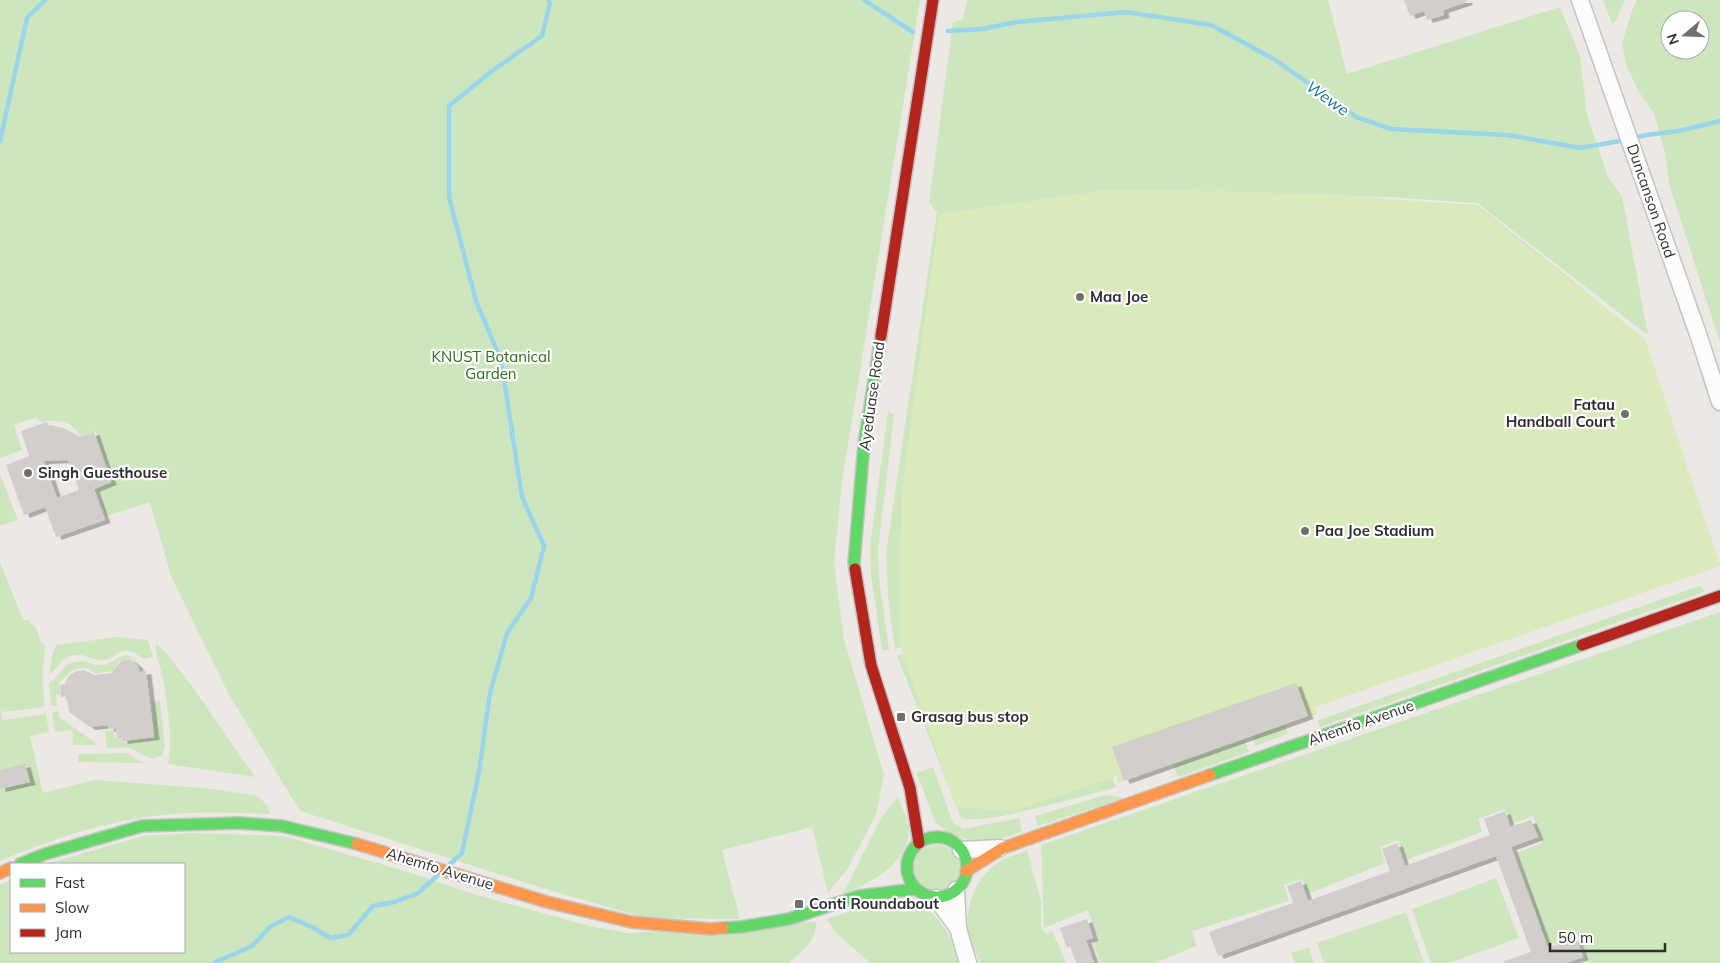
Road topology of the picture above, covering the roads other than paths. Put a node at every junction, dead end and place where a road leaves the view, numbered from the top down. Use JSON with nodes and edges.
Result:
{"nodes":[{"id":1,"x":933,"y":0,"type":"edge"},
{"id":2,"x":1580,"y":0,"type":"edge"},
{"id":3,"x":1720,"y":402,"type":"edge"},
{"id":4,"x":1720,"y":596,"type":"edge"},
{"id":5,"x":910,"y":788,"type":"junction"},
{"id":6,"x":925,"y":813,"type":"dead end"},
{"id":7,"x":920,"y":843,"type":"junction"},
{"id":8,"x":1003,"y":848,"type":"junction"},
{"id":9,"x":961,"y":850,"type":"junction"},
{"id":10,"x":908,"y":860,"type":"junction"},
{"id":11,"x":22,"y":863,"type":"edge"},
{"id":12,"x":894,"y":870,"type":"dead end"},
{"id":13,"x":966,"y":871,"type":"junction"},
{"id":14,"x":880,"y":880,"type":"dead end"},
{"id":15,"x":916,"y":889,"type":"junction"},
{"id":16,"x":956,"y":890,"type":"junction"},
{"id":17,"x":859,"y":896,"type":"junction"},
{"id":18,"x":936,"y":898,"type":"junction"},
{"id":19,"x":958,"y":928,"type":"junction"},
{"id":20,"x":968,"y":963,"type":"edge"}],
"edges":[{"from":1,"to":5,"type":"street","name":"Ayeduase Road"},
{"from":2,"to":3,"type":"street","name":"Duncanson Road"},
{"from":4,"to":8,"type":"street","name":"Ahemfo Avenue"},
{"from":5,"to":6,"type":"street","name":"Ayeduase Road"},
{"from":5,"to":7,"type":"street","name":"Ayeduase Road"},
{"from":7,"to":9,"type":"street"},
{"from":7,"to":10,"type":"street"},
{"from":8,"to":9,"type":"street","name":"Ahemfo Avenue"},
{"from":8,"to":13,"type":"street","name":"Ahemfo Avenue"},
{"from":9,"to":13,"type":"street"},
{"from":10,"to":12,"type":"street"},
{"from":10,"to":15,"type":"street"},
{"from":11,"to":17,"type":"street","name":"Ahemfo Avenue"},
{"from":13,"to":16,"type":"street"},
{"from":14,"to":17,"type":"street","name":"Ahemfo Avenue"},
{"from":15,"to":17,"type":"street","name":"Ahemfo Avenue"},
{"from":15,"to":18,"type":"street"},
{"from":16,"to":18,"type":"street"},
{"from":16,"to":19,"type":"street"},
{"from":18,"to":19,"type":"street"},
{"from":19,"to":20,"type":"street"}]}
